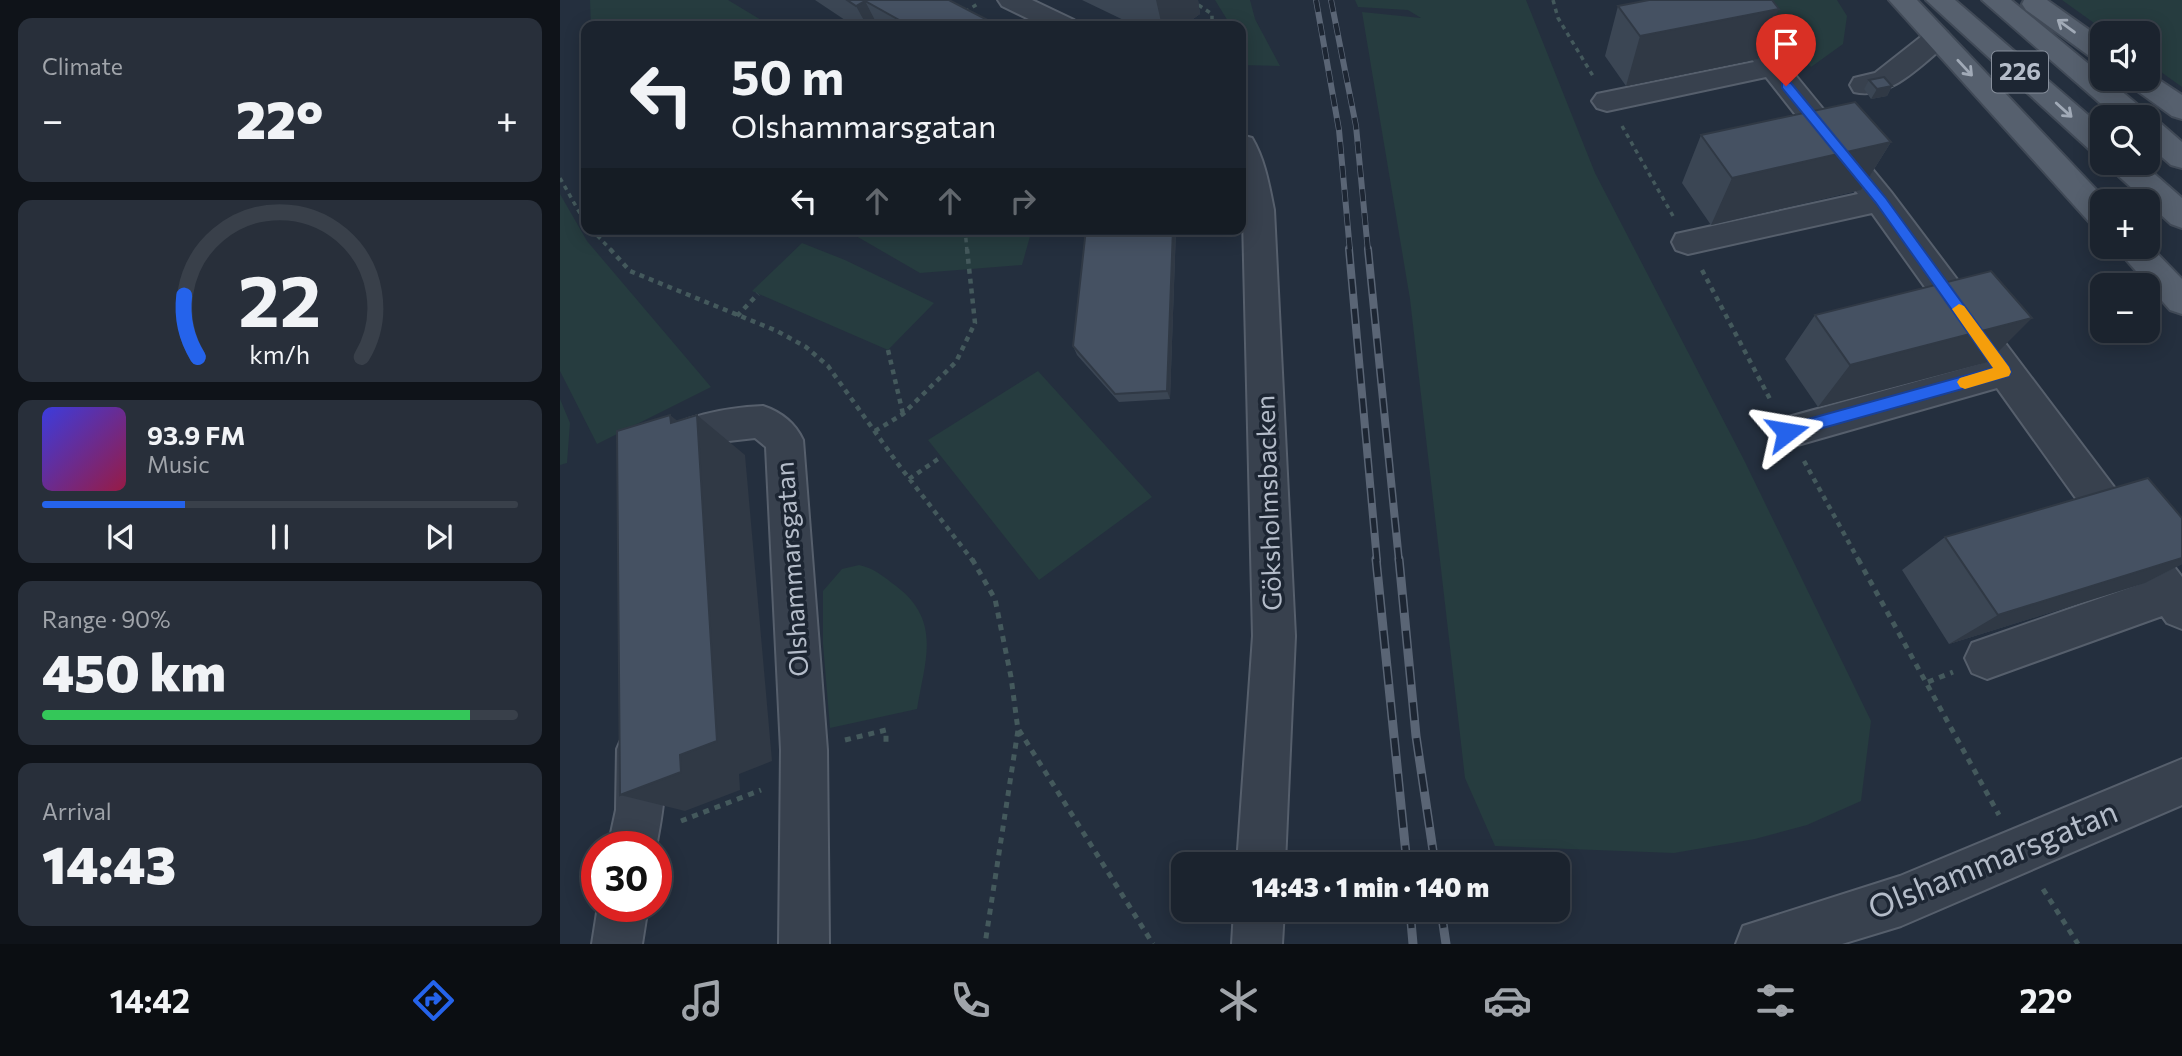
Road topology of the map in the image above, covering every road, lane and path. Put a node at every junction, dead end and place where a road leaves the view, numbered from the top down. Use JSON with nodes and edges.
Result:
{"nodes":[{"id":1,"x":1011,"y":0,"type":"edge"},
{"id":2,"x":1191,"y":0,"type":"edge"},
{"id":3,"x":1902,"y":0,"type":"edge"},
{"id":4,"x":1938,"y":0,"type":"edge"},
{"id":5,"x":1995,"y":0,"type":"edge"},
{"id":6,"x":2030,"y":0,"type":"edge"},
{"id":7,"x":979,"y":3,"type":"dead end"},
{"id":8,"x":962,"y":14,"type":"edge"},
{"id":9,"x":1689,"y":15,"type":"edge"},
{"id":10,"x":1051,"y":21,"type":"edge"},
{"id":11,"x":1212,"y":21,"type":"edge"},
{"id":12,"x":1937,"y":37,"type":"junction"},
{"id":13,"x":2090,"y":43,"type":"edge"},
{"id":14,"x":1771,"y":67,"type":"junction"},
{"id":15,"x":1864,"y":85,"type":"dead end"},
{"id":16,"x":2157,"y":91,"type":"edge"},
{"id":17,"x":1607,"y":101,"type":"dead end"},
{"id":18,"x":2120,"y":105,"type":"edge"},
{"id":19,"x":2182,"y":109,"type":"edge"},
{"id":20,"x":2090,"y":133,"type":"edge"},
{"id":21,"x":2160,"y":139,"type":"edge"},
{"id":22,"x":2182,"y":158,"type":"edge"},
{"id":23,"x":1246,"y":159,"type":"edge"},
{"id":24,"x":2136,"y":175,"type":"edge"},
{"id":25,"x":560,"y":178,"type":"edge"},
{"id":26,"x":1880,"y":200,"type":"junction"},
{"id":27,"x":2090,"y":203,"type":"edge"},
{"id":28,"x":581,"y":215,"type":"edge"},
{"id":29,"x":2182,"y":216,"type":"edge"},
{"id":30,"x":597,"y":235,"type":"edge"},
{"id":31,"x":966,"y":235,"type":"edge"},
{"id":32,"x":1688,"y":242,"type":"dead end"},
{"id":33,"x":2142,"y":259,"type":"edge"},
{"id":34,"x":758,"y":294,"type":"dead end"},
{"id":35,"x":2182,"y":301,"type":"edge"},
{"id":36,"x":736,"y":317,"type":"junction"},
{"id":37,"x":888,"y":350,"type":"dead end"},
{"id":38,"x":2004,"y":372,"type":"junction"},
{"id":39,"x":903,"y":414,"type":"junction"},
{"id":40,"x":875,"y":431,"type":"junction"},
{"id":41,"x":1787,"y":432,"type":"dead end"},
{"id":42,"x":941,"y":457,"type":"dead end"},
{"id":43,"x":642,"y":476,"type":"edge"},
{"id":44,"x":909,"y":479,"type":"junction"},
{"id":45,"x":2176,"y":601,"type":"edge"},
{"id":46,"x":1987,"y":657,"type":"dead end"},
{"id":47,"x":641,"y":713,"type":"edge"},
{"id":48,"x":1018,"y":730,"type":"junction"},
{"id":49,"x":886,"y":744,"type":"dead end"},
{"id":50,"x":804,"y":750,"type":"junction"},
{"id":51,"x":2182,"y":782,"type":"edge"},
{"id":52,"x":749,"y":793,"type":"dead end"},
{"id":53,"x":676,"y":823,"type":"dead end"},
{"id":54,"x":635,"y":831,"type":"edge"},
{"id":55,"x":1262,"y":852,"type":"edge"},
{"id":56,"x":2043,"y":888,"type":"dead end"},
{"id":57,"x":620,"y":922,"type":"edge"},
{"id":58,"x":1258,"y":922,"type":"edge"},
{"id":59,"x":617,"y":944,"type":"edge"},
{"id":60,"x":804,"y":944,"type":"edge"},
{"id":61,"x":985,"y":944,"type":"edge"},
{"id":62,"x":1153,"y":944,"type":"edge"},
{"id":63,"x":1257,"y":944,"type":"edge"},
{"id":64,"x":1761,"y":944,"type":"edge"},
{"id":65,"x":2078,"y":944,"type":"edge"}],
"edges":[{"from":1,"to":10,"type":"street"},
{"from":2,"to":11,"type":"path"},
{"from":3,"to":12,"type":"main road"},
{"from":4,"to":20,"type":"main road","number":"226","one_way":true},
{"from":5,"to":18,"type":"main road","number":"226"},
{"from":13,"to":6,"type":"main road","one_way":true},
{"from":7,"to":8,"type":"path"},
{"from":9,"to":14,"type":"street"},
{"from":12,"to":15,"type":"street"},
{"from":12,"to":27,"type":"main road","one_way":true},
{"from":14,"to":17,"type":"street"},
{"from":14,"to":26,"type":"street"},
{"from":16,"to":19,"type":"main road"},
{"from":21,"to":22,"type":"main road"},
{"from":23,"to":55,"type":"street","name":"Göksholmsbacken"},
{"from":24,"to":29,"type":"main road"},
{"from":25,"to":28,"type":"path"},
{"from":26,"to":32,"type":"street"},
{"from":26,"to":38,"type":"street"},
{"from":30,"to":36,"type":"path"},
{"from":31,"to":39,"type":"path"},
{"from":33,"to":35,"type":"main road"},
{"from":34,"to":36,"type":"path"},
{"from":36,"to":40,"type":"path"},
{"from":37,"to":39,"type":"path"},
{"from":38,"to":41,"type":"street"},
{"from":38,"to":45,"type":"street"},
{"from":39,"to":40,"type":"path"},
{"from":40,"to":44,"type":"path"},
{"from":42,"to":44,"type":"path"},
{"from":43,"to":50,"type":"street","name":"Olshammarsgatan"},
{"from":44,"to":48,"type":"path"},
{"from":45,"to":46,"type":"street"},
{"from":47,"to":54,"type":"street"},
{"from":48,"to":61,"type":"path"},
{"from":48,"to":62,"type":"path"},
{"from":49,"to":50,"type":"path"},
{"from":50,"to":60,"type":"street","name":"Olshammarsgatan"},
{"from":51,"to":64,"type":"street","name":"Olshammarsgatan"},
{"from":52,"to":53,"type":"path"},
{"from":56,"to":65,"type":"path"},
{"from":57,"to":59,"type":"street"},
{"from":58,"to":63,"type":"street"}]}
